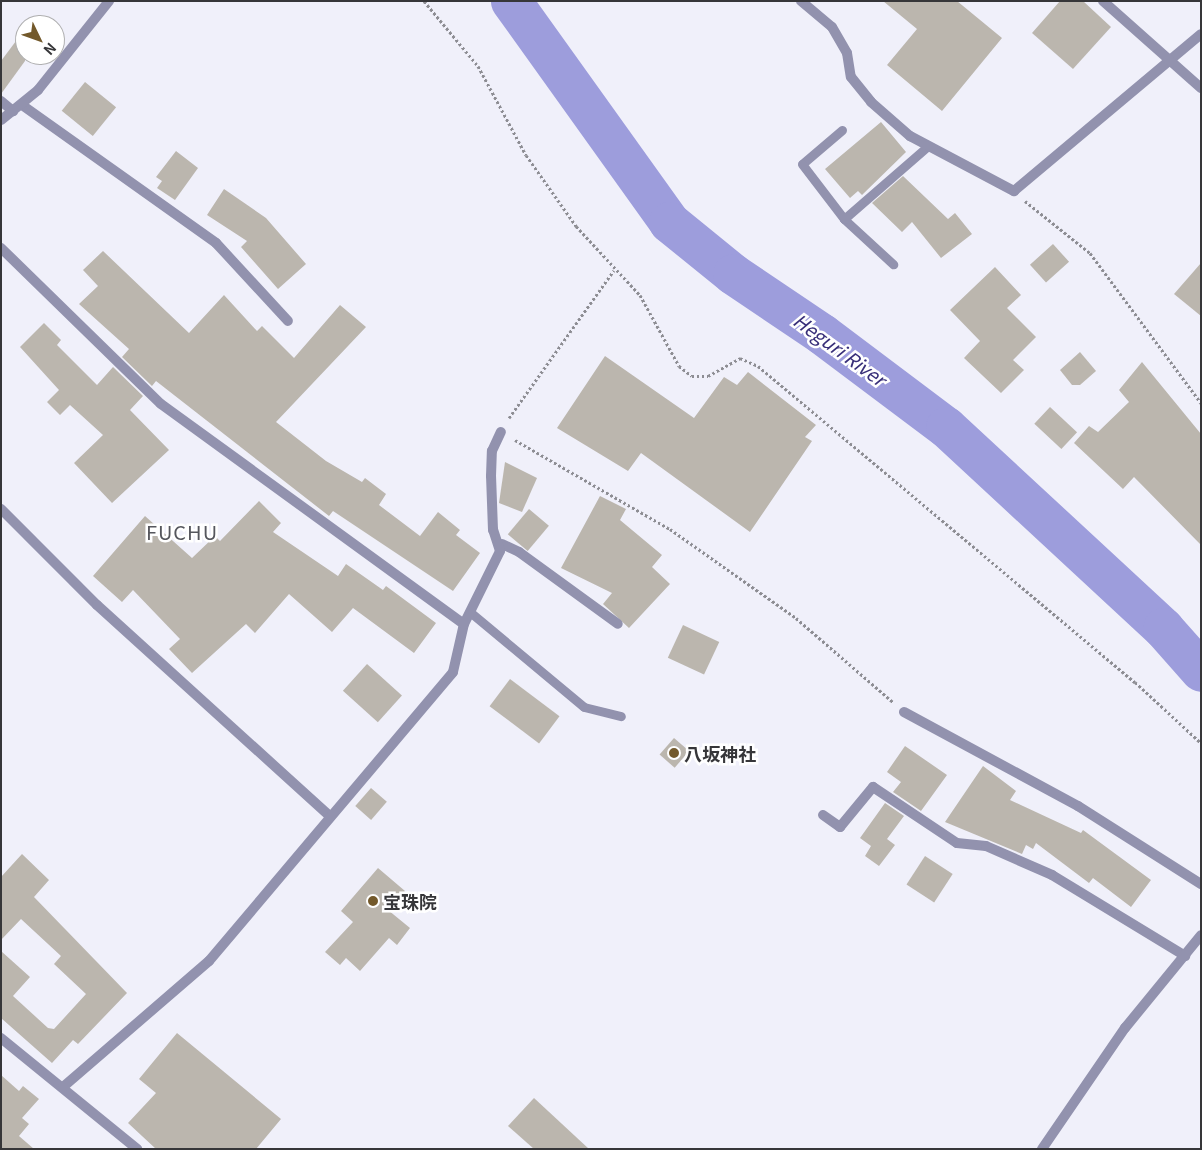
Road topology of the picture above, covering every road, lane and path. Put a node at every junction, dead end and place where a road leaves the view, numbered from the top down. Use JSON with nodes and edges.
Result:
{"nodes":[{"id":1,"x":109,"y":1,"type":"edge"},
{"id":2,"x":424,"y":1,"type":"edge"},
{"id":3,"x":801,"y":1,"type":"edge"},
{"id":4,"x":1103,"y":1,"type":"edge"},
{"id":5,"x":1201,"y":34,"type":"edge"},
{"id":6,"x":1168,"y":59,"type":"junction"},
{"id":7,"x":1201,"y":88,"type":"edge"},
{"id":8,"x":1,"y":101,"type":"edge"},
{"id":9,"x":17,"y":108,"type":"junction"},
{"id":10,"x":1,"y":120,"type":"edge"},
{"id":11,"x":842,"y":130,"type":"dead end"},
{"id":12,"x":928,"y":146,"type":"junction"},
{"id":13,"x":1014,"y":191,"type":"junction"},
{"id":14,"x":844,"y":219,"type":"junction"},
{"id":15,"x":1,"y":248,"type":"edge"},
{"id":16,"x":893,"y":264,"type":"dead end"},
{"id":17,"x":614,"y":270,"type":"junction"},
{"id":18,"x":288,"y":321,"type":"dead end"},
{"id":19,"x":1201,"y":403,"type":"edge"},
{"id":20,"x":501,"y":432,"type":"junction"},
{"id":21,"x":1,"y":509,"type":"edge"},
{"id":22,"x":502,"y":544,"type":"junction"},
{"id":23,"x":470,"y":612,"type":"junction"},
{"id":24,"x":464,"y":624,"type":"junction"},
{"id":25,"x":618,"y":624,"type":"dead end"},
{"id":26,"x":904,"y":712,"type":"joint"},
{"id":27,"x":621,"y":716,"type":"dead end"},
{"id":28,"x":1201,"y":743,"type":"edge"},
{"id":29,"x":329,"y":815,"type":"junction"},
{"id":30,"x":823,"y":815,"type":"dead end"},
{"id":31,"x":1201,"y":884,"type":"edge"},
{"id":32,"x":1201,"y":935,"type":"edge"},
{"id":33,"x":1185,"y":956,"type":"junction"},
{"id":34,"x":1,"y":1038,"type":"edge"},
{"id":35,"x":63,"y":1087,"type":"junction"},
{"id":36,"x":137,"y":1149,"type":"edge"},
{"id":37,"x":1042,"y":1149,"type":"edge"}],
"edges":[{"from":1,"to":9,"type":"street"},
{"from":2,"to":17,"type":"path"},
{"from":3,"to":12,"type":"street"},
{"from":4,"to":6,"type":"street"},
{"from":5,"to":6,"type":"street"},
{"from":6,"to":7,"type":"street"},
{"from":6,"to":13,"type":"street"},
{"from":8,"to":9,"type":"street"},
{"from":9,"to":10,"type":"street"},
{"from":9,"to":18,"type":"street"},
{"from":11,"to":14,"type":"lane"},
{"from":12,"to":13,"type":"street"},
{"from":12,"to":14,"type":"lane"},
{"from":13,"to":19,"type":"path"},
{"from":14,"to":16,"type":"lane"},
{"from":15,"to":24,"type":"street"},
{"from":17,"to":20,"type":"path"},
{"from":17,"to":28,"type":"path"},
{"from":20,"to":22,"type":"street"},
{"from":20,"to":26,"type":"path"},
{"from":21,"to":29,"type":"street"},
{"from":22,"to":23,"type":"street"},
{"from":22,"to":25,"type":"street"},
{"from":23,"to":24,"type":"street"},
{"from":23,"to":27,"type":"lane"},
{"from":24,"to":29,"type":"street"},
{"from":26,"to":31,"type":"street"},
{"from":29,"to":35,"type":"street"},
{"from":30,"to":33,"type":"street"},
{"from":32,"to":33,"type":"street"},
{"from":33,"to":37,"type":"street"},
{"from":34,"to":35,"type":"street"},
{"from":35,"to":36,"type":"street"}]}
